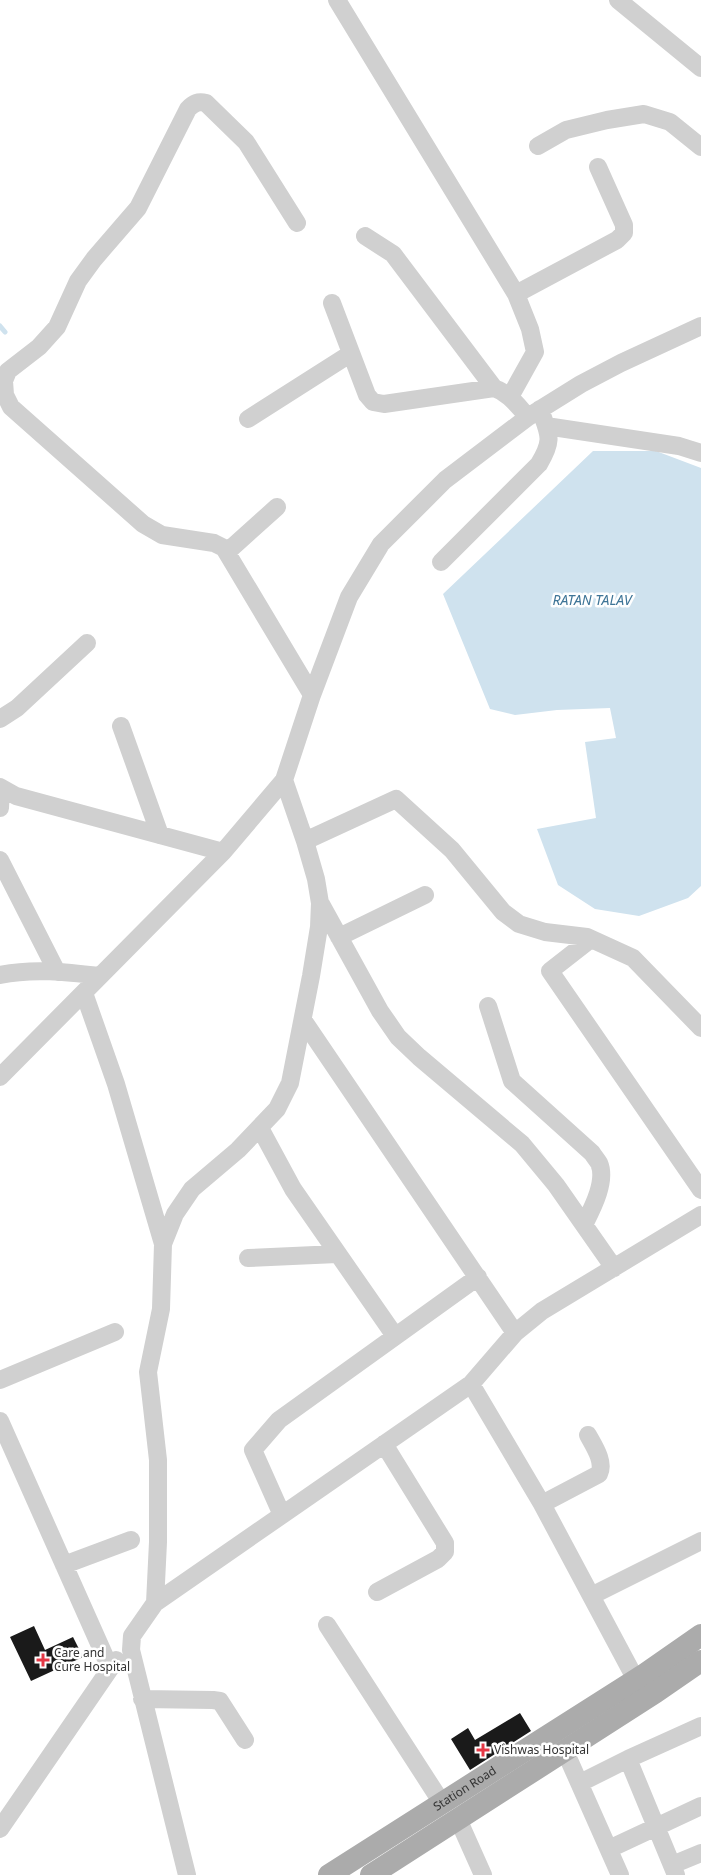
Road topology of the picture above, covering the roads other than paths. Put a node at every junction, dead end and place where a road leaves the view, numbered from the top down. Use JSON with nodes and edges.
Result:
{"nodes":[{"id":1,"x":337,"y":0,"type":"edge"},
{"id":2,"x":618,"y":0,"type":"edge"},
{"id":3,"x":701,"y":68,"type":"edge"},
{"id":4,"x":538,"y":146,"type":"dead end"},
{"id":5,"x":701,"y":147,"type":"edge"},
{"id":6,"x":598,"y":167,"type":"dead end"},
{"id":7,"x":297,"y":223,"type":"dead end"},
{"id":8,"x":365,"y":236,"type":"dead end"},
{"id":9,"x":516,"y":294,"type":"junction"},
{"id":10,"x":332,"y":303,"type":"dead end"},
{"id":11,"x":701,"y":326,"type":"edge"},
{"id":12,"x":350,"y":354,"type":"junction"},
{"id":13,"x":494,"y":388,"type":"junction"},
{"id":14,"x":510,"y":397,"type":"junction"},
{"id":15,"x":538,"y":418,"type":"junction"},
{"id":16,"x":248,"y":419,"type":"dead end"},
{"id":17,"x":701,"y":453,"type":"edge"},
{"id":18,"x":276,"y":507,"type":"dead end"},
{"id":19,"x":228,"y":552,"type":"junction"},
{"id":20,"x":441,"y":562,"type":"dead end"},
{"id":21,"x":87,"y":643,"type":"dead end"},
{"id":22,"x":312,"y":696,"type":"junction"},
{"id":23,"x":0,"y":719,"type":"edge"},
{"id":24,"x":121,"y":726,"type":"dead end"},
{"id":25,"x":284,"y":780,"type":"junction"},
{"id":26,"x":1,"y":787,"type":"edge"},
{"id":27,"x":0,"y":808,"type":"edge"},
{"id":28,"x":160,"y":835,"type":"junction"},
{"id":29,"x":305,"y":841,"type":"junction"},
{"id":30,"x":223,"y":852,"type":"junction"},
{"id":31,"x":0,"y":860,"type":"edge"},
{"id":32,"x":425,"y":895,"type":"dead end"},
{"id":33,"x":320,"y":903,"type":"junction"},
{"id":34,"x":339,"y":938,"type":"junction"},
{"id":35,"x":591,"y":940,"type":"junction"},
{"id":36,"x":57,"y":972,"type":"junction"},
{"id":37,"x":0,"y":975,"type":"edge"},
{"id":38,"x":100,"y":976,"type":"junction"},
{"id":39,"x":84,"y":993,"type":"junction"},
{"id":40,"x":488,"y":1006,"type":"dead end"},
{"id":41,"x":303,"y":1020,"type":"junction"},
{"id":42,"x":700,"y":1024,"type":"edge"},
{"id":43,"x":0,"y":1077,"type":"edge"},
{"id":44,"x":260,"y":1128,"type":"junction"},
{"id":45,"x":701,"y":1190,"type":"edge"},
{"id":46,"x":701,"y":1215,"type":"edge"},
{"id":47,"x":584,"y":1225,"type":"junction"},
{"id":48,"x":163,"y":1244,"type":"junction"},
{"id":49,"x":337,"y":1254,"type":"junction"},
{"id":50,"x":248,"y":1258,"type":"dead end"},
{"id":51,"x":614,"y":1268,"type":"junction"},
{"id":52,"x":478,"y":1278,"type":"junction"},
{"id":53,"x":115,"y":1332,"type":"dead end"},
{"id":54,"x":515,"y":1333,"type":"junction"},
{"id":55,"x":395,"y":1336,"type":"junction"},
{"id":56,"x":0,"y":1380,"type":"edge"},
{"id":57,"x":471,"y":1384,"type":"junction"},
{"id":58,"x":0,"y":1421,"type":"edge"},
{"id":59,"x":588,"y":1435,"type":"dead end"},
{"id":60,"x":4,"y":1440,"type":"edge"},
{"id":61,"x":384,"y":1444,"type":"junction"},
{"id":62,"x":542,"y":1504,"type":"junction"},
{"id":63,"x":282,"y":1515,"type":"junction"},
{"id":64,"x":131,"y":1540,"type":"dead end"},
{"id":65,"x":701,"y":1541,"type":"edge"},
{"id":66,"x":64,"y":1565,"type":"junction"},
{"id":67,"x":377,"y":1592,"type":"dead end"},
{"id":68,"x":591,"y":1596,"type":"junction"},
{"id":69,"x":155,"y":1603,"type":"junction"},
{"id":70,"x":327,"y":1625,"type":"dead end"},
{"id":71,"x":701,"y":1634,"type":"edge"},
{"id":72,"x":132,"y":1636,"type":"junction"},
{"id":73,"x":701,"y":1661,"type":"edge"},
{"id":74,"x":110,"y":1668,"type":"junction"},
{"id":75,"x":636,"y":1680,"type":"junction"},
{"id":76,"x":142,"y":1699,"type":"junction"},
{"id":77,"x":701,"y":1726,"type":"edge"},
{"id":78,"x":245,"y":1740,"type":"dead end"},
{"id":79,"x":565,"y":1751,"type":"junction"},
{"id":80,"x":628,"y":1759,"type":"junction"},
{"id":81,"x":580,"y":1784,"type":"junction"},
{"id":82,"x":442,"y":1803,"type":"junction"},
{"id":83,"x":701,"y":1806,"type":"edge"},
{"id":84,"x":458,"y":1819,"type":"junction"},
{"id":85,"x":656,"y":1827,"type":"junction"},
{"id":86,"x":0,"y":1829,"type":"edge"},
{"id":87,"x":608,"y":1849,"type":"junction"},
{"id":88,"x":701,"y":1853,"type":"edge"},
{"id":89,"x":674,"y":1870,"type":"edge"},
{"id":90,"x":188,"y":1875,"type":"edge"},
{"id":91,"x":329,"y":1875,"type":"edge"},
{"id":92,"x":371,"y":1875,"type":"edge"},
{"id":93,"x":483,"y":1875,"type":"edge"},
{"id":94,"x":620,"y":1875,"type":"edge"}],
"edges":[{"from":1,"to":9,"type":"street"},
{"from":2,"to":3,"type":"street"},
{"from":4,"to":5,"type":"street"},
{"from":6,"to":9,"type":"street"},
{"from":7,"to":19,"type":"street"},
{"from":8,"to":13,"type":"street"},
{"from":9,"to":14,"type":"street"},
{"from":10,"to":12,"type":"street"},
{"from":11,"to":15,"type":"street"},
{"from":12,"to":13,"type":"street"},
{"from":12,"to":16,"type":"street"},
{"from":13,"to":14,"type":"street"},
{"from":14,"to":15,"type":"street"},
{"from":15,"to":17,"type":"street"},
{"from":15,"to":20,"type":"street"},
{"from":15,"to":22,"type":"street"},
{"from":18,"to":19,"type":"street"},
{"from":19,"to":22,"type":"street"},
{"from":21,"to":23,"type":"street"},
{"from":22,"to":25,"type":"street"},
{"from":24,"to":28,"type":"street"},
{"from":25,"to":29,"type":"street"},
{"from":25,"to":30,"type":"street"},
{"from":26,"to":27,"type":"street"},
{"from":26,"to":28,"type":"street"},
{"from":28,"to":30,"type":"street"},
{"from":29,"to":33,"type":"street"},
{"from":29,"to":35,"type":"street"},
{"from":30,"to":38,"type":"street"},
{"from":31,"to":36,"type":"street"},
{"from":32,"to":34,"type":"street"},
{"from":33,"to":34,"type":"street"},
{"from":33,"to":41,"type":"street"},
{"from":34,"to":47,"type":"street"},
{"from":35,"to":42,"type":"street"},
{"from":35,"to":45,"type":"street"},
{"from":36,"to":37,"type":"street"},
{"from":36,"to":38,"type":"street"},
{"from":38,"to":39,"type":"street"},
{"from":39,"to":43,"type":"street"},
{"from":39,"to":48,"type":"street"},
{"from":40,"to":47,"type":"street"},
{"from":41,"to":44,"type":"street"},
{"from":41,"to":52,"type":"street"},
{"from":44,"to":48,"type":"street"},
{"from":44,"to":49,"type":"street"},
{"from":46,"to":51,"type":"street"},
{"from":47,"to":51,"type":"street"},
{"from":48,"to":69,"type":"street"},
{"from":49,"to":50,"type":"street"},
{"from":49,"to":55,"type":"street"},
{"from":51,"to":54,"type":"street"},
{"from":52,"to":54,"type":"street"},
{"from":52,"to":55,"type":"street"},
{"from":53,"to":56,"type":"street"},
{"from":54,"to":57,"type":"street"},
{"from":55,"to":63,"type":"street"},
{"from":57,"to":61,"type":"street"},
{"from":57,"to":62,"type":"street"},
{"from":58,"to":60,"type":"street"},
{"from":59,"to":62,"type":"street"},
{"from":60,"to":66,"type":"street"},
{"from":61,"to":63,"type":"street"},
{"from":61,"to":67,"type":"street"},
{"from":62,"to":68,"type":"street"},
{"from":63,"to":69,"type":"street"},
{"from":64,"to":66,"type":"street"},
{"from":65,"to":68,"type":"street"},
{"from":66,"to":74,"type":"street"},
{"from":68,"to":75,"type":"street"},
{"from":69,"to":72,"type":"street"},
{"from":70,"to":82,"type":"street"},
{"from":71,"to":75,"type":"main road","name":"Station Road"},
{"from":72,"to":74,"type":"street"},
{"from":72,"to":76,"type":"street"},
{"from":73,"to":79,"type":"main road","name":"Station Road"},
{"from":74,"to":86,"type":"street"},
{"from":75,"to":82,"type":"main road","name":"Station Road"},
{"from":76,"to":78,"type":"street"},
{"from":76,"to":90,"type":"street"},
{"from":77,"to":80,"type":"street"},
{"from":79,"to":81,"type":"street"},
{"from":79,"to":84,"type":"main road","name":"Station Road"},
{"from":80,"to":81,"type":"street"},
{"from":80,"to":85,"type":"street"},
{"from":81,"to":87,"type":"street"},
{"from":82,"to":91,"type":"main road","name":"Station Road"},
{"from":83,"to":85,"type":"street"},
{"from":84,"to":92,"type":"main road","name":"Station Road"},
{"from":84,"to":93,"type":"street"},
{"from":85,"to":87,"type":"street"},
{"from":85,"to":89,"type":"street"},
{"from":87,"to":94,"type":"street"},
{"from":88,"to":89,"type":"street"}]}
